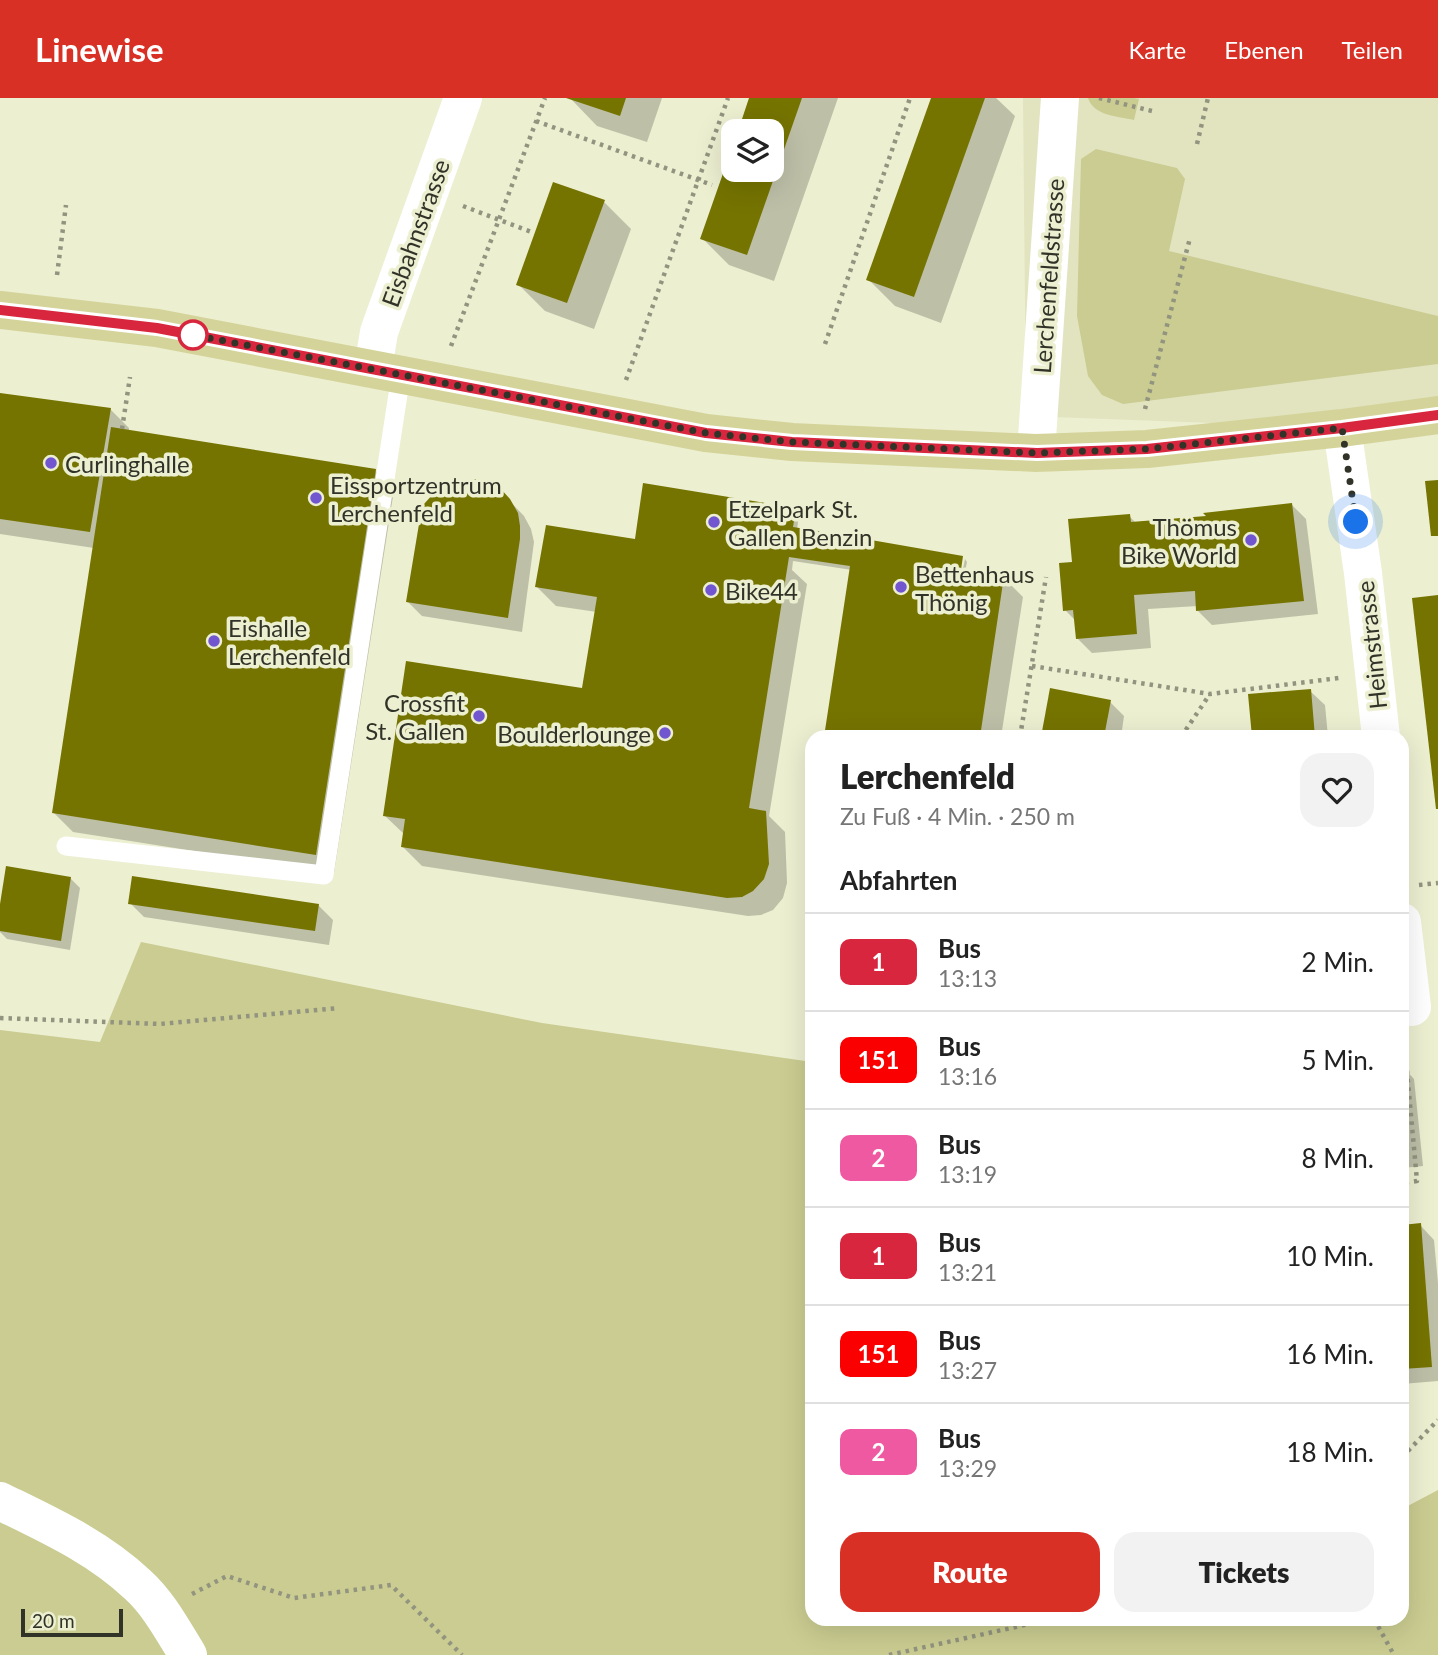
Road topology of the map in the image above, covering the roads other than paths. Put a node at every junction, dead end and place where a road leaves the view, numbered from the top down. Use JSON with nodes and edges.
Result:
{"nodes":[{"id":1,"x":463,"y":98,"type":"edge"},
{"id":2,"x":1060,"y":98,"type":"edge"},
{"id":3,"x":0,"y":310,"type":"edge"},
{"id":4,"x":387,"y":372,"type":"junction"},
{"id":5,"x":1438,"y":415,"type":"edge"},
{"id":6,"x":1342,"y":428,"type":"junction"},
{"id":7,"x":1037,"y":453,"type":"junction"},
{"id":8,"x":1380,"y":730,"type":"edge"},
{"id":9,"x":66,"y":846,"type":"dead end"},
{"id":10,"x":0,"y":1501,"type":"edge"},
{"id":11,"x":188,"y":1655,"type":"edge"}],
"edges":[{"from":1,"to":4,"type":"street","name":"Eisbahnstrasse"},
{"from":2,"to":7,"type":"street","name":"Lerchenfeldstrasse"},
{"from":3,"to":4,"type":"main road"},
{"from":4,"to":7,"type":"main road"},
{"from":4,"to":9,"type":"lane"},
{"from":5,"to":6,"type":"main road"},
{"from":6,"to":7,"type":"main road"},
{"from":6,"to":8,"type":"street","name":"Heimstrasse"},
{"from":10,"to":11,"type":"street"}]}
